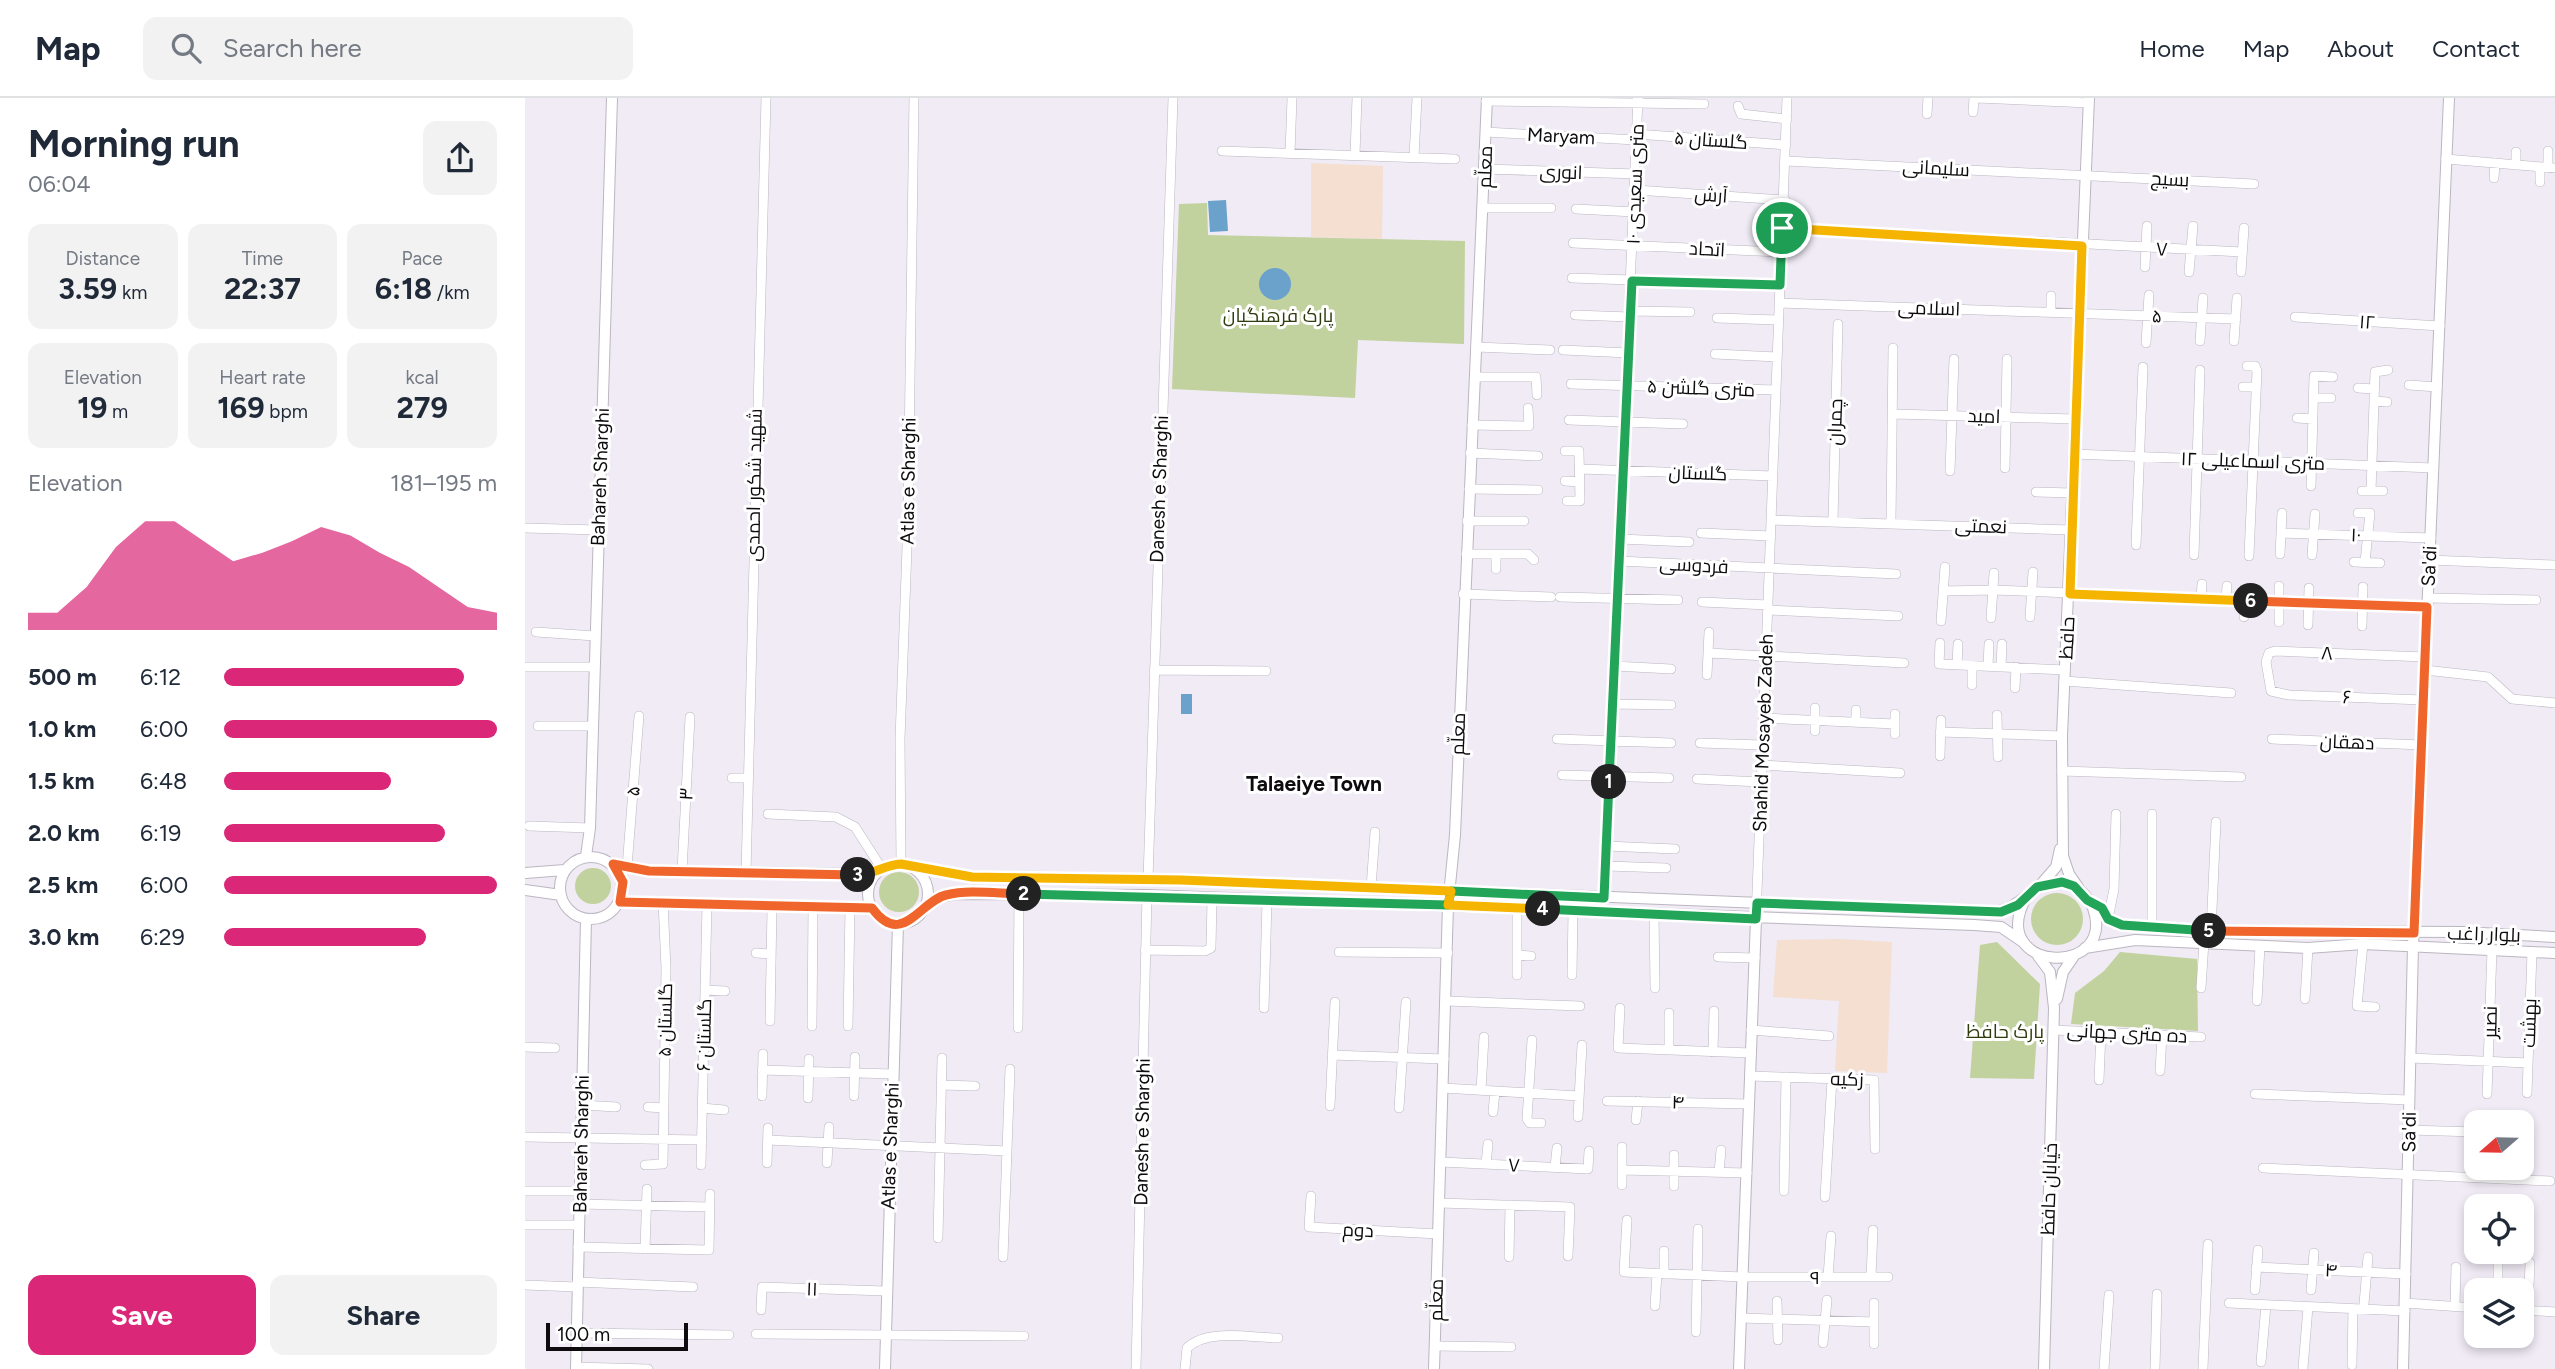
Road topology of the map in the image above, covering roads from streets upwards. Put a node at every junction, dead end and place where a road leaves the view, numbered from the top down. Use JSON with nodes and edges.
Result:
{"nodes":[{"id":1,"x":612,"y":98,"type":"edge"},
{"id":2,"x":766,"y":98,"type":"edge"},
{"id":3,"x":914,"y":98,"type":"edge"},
{"id":4,"x":1173,"y":98,"type":"edge"},
{"id":5,"x":1292,"y":98,"type":"edge"},
{"id":6,"x":1357,"y":98,"type":"edge"},
{"id":7,"x":1417,"y":98,"type":"edge"},
{"id":8,"x":1787,"y":98,"type":"edge"},
{"id":9,"x":1928,"y":98,"type":"edge"},
{"id":10,"x":1976,"y":98,"type":"edge"},
{"id":11,"x":2449,"y":98,"type":"edge"},
{"id":12,"x":1486,"y":99,"type":"edge"},
{"id":13,"x":2089,"y":100,"type":"edge"},
{"id":14,"x":1638,"y":101,"type":"edge"},
{"id":15,"x":1704,"y":104,"type":"dead end"},
{"id":16,"x":1738,"y":106,"type":"dead end"},
{"id":17,"x":1973,"y":112,"type":"dead end"},
{"id":18,"x":1927,"y":114,"type":"dead end"},
{"id":19,"x":1787,"y":119,"type":"junction"},
{"id":20,"x":1486,"y":132,"type":"junction"},
{"id":21,"x":1636,"y":137,"type":"junction"},
{"id":22,"x":1786,"y":145,"type":"junction"},
{"id":23,"x":1222,"y":151,"type":"dead end"},
{"id":24,"x":2548,"y":151,"type":"dead end"},
{"id":25,"x":2516,"y":152,"type":"dead end"},
{"id":26,"x":1290,"y":153,"type":"junction"},
{"id":27,"x":1355,"y":155,"type":"junction"},
{"id":28,"x":1414,"y":157,"type":"junction"},
{"id":29,"x":1455,"y":159,"type":"dead end"},
{"id":30,"x":2446,"y":159,"type":"junction"},
{"id":31,"x":1786,"y":161,"type":"junction"},
{"id":32,"x":2495,"y":163,"type":"junction"},
{"id":33,"x":2516,"y":165,"type":"junction"},
{"id":34,"x":2548,"y":168,"type":"edge"},
{"id":35,"x":1484,"y":169,"type":"junction"},
{"id":36,"x":1637,"y":174,"type":"junction"},
{"id":37,"x":2086,"y":174,"type":"junction"},
{"id":38,"x":2494,"y":177,"type":"dead end"},
{"id":39,"x":2540,"y":182,"type":"dead end"},
{"id":40,"x":2254,"y":184,"type":"dead end"},
{"id":41,"x":1636,"y":190,"type":"junction"},
{"id":42,"x":1785,"y":200,"type":"junction"},
{"id":43,"x":1483,"y":208,"type":"junction"},
{"id":44,"x":1551,"y":208,"type":"dead end"},
{"id":45,"x":1576,"y":209,"type":"dead end"},
{"id":46,"x":1635,"y":212,"type":"junction"},
{"id":47,"x":2147,"y":226,"type":"dead end"},
{"id":48,"x":2193,"y":226,"type":"dead end"},
{"id":49,"x":1782,"y":228,"type":"junction"},
{"id":50,"x":2244,"y":228,"type":"dead end"},
{"id":51,"x":1573,"y":243,"type":"dead end"},
{"id":52,"x":1633,"y":246,"type":"junction"},
{"id":53,"x":2082,"y":246,"type":"junction"},
{"id":54,"x":2146,"y":248,"type":"junction"},
{"id":55,"x":2191,"y":250,"type":"junction"},
{"id":56,"x":1781,"y":252,"type":"junction"},
{"id":57,"x":2242,"y":252,"type":"junction"},
{"id":58,"x":2145,"y":267,"type":"dead end"},
{"id":59,"x":2189,"y":272,"type":"dead end"},
{"id":60,"x":2241,"y":272,"type":"dead end"},
{"id":61,"x":1572,"y":278,"type":"dead end"},
{"id":62,"x":1632,"y":281,"type":"junction"},
{"id":63,"x":1780,"y":285,"type":"junction"},
{"id":64,"x":2149,"y":295,"type":"dead end"},
{"id":65,"x":2052,"y":296,"type":"dead end"},
{"id":66,"x":2203,"y":298,"type":"dead end"},
{"id":67,"x":2237,"y":298,"type":"dead end"},
{"id":68,"x":1779,"y":303,"type":"junction"},
{"id":69,"x":1689,"y":312,"type":"dead end"},
{"id":70,"x":2051,"y":312,"type":"junction"},
{"id":71,"x":2079,"y":313,"type":"junction"},
{"id":72,"x":1630,"y":314,"type":"junction"},
{"id":73,"x":1575,"y":315,"type":"dead end"},
{"id":74,"x":2148,"y":315,"type":"junction"},
{"id":75,"x":2201,"y":317,"type":"junction"},
{"id":76,"x":2295,"y":317,"type":"dead end"},
{"id":77,"x":1717,"y":318,"type":"dead end"},
{"id":78,"x":2235,"y":319,"type":"junction"},
{"id":79,"x":1778,"y":320,"type":"junction"},
{"id":80,"x":1838,"y":324,"type":"dead end"},
{"id":81,"x":2440,"y":326,"type":"junction"},
{"id":82,"x":2200,"y":341,"type":"dead end"},
{"id":83,"x":2234,"y":341,"type":"dead end"},
{"id":84,"x":2146,"y":343,"type":"dead end"},
{"id":85,"x":1476,"y":347,"type":"junction"},
{"id":86,"x":1893,"y":348,"type":"dead end"},
{"id":87,"x":1550,"y":350,"type":"dead end"},
{"id":88,"x":1563,"y":350,"type":"dead end"},
{"id":89,"x":1629,"y":353,"type":"junction"},
{"id":90,"x":1714,"y":354,"type":"dead end"},
{"id":91,"x":1777,"y":357,"type":"junction"},
{"id":92,"x":1954,"y":359,"type":"dead end"},
{"id":93,"x":2007,"y":359,"type":"dead end"},
{"id":94,"x":2247,"y":366,"type":"dead end"},
{"id":95,"x":2143,"y":367,"type":"dead end"},
{"id":96,"x":2200,"y":370,"type":"dead end"},
{"id":97,"x":2388,"y":370,"type":"dead end"},
{"id":98,"x":1475,"y":377,"type":"junction"},
{"id":99,"x":2333,"y":377,"type":"dead end"},
{"id":100,"x":1571,"y":384,"type":"dead end"},
{"id":101,"x":1627,"y":385,"type":"junction"},
{"id":102,"x":2409,"y":385,"type":"dead end"},
{"id":103,"x":2243,"y":387,"type":"dead end"},
{"id":104,"x":2256,"y":387,"type":"junction"},
{"id":105,"x":2437,"y":387,"type":"junction"},
{"id":106,"x":2358,"y":388,"type":"dead end"},
{"id":107,"x":2374,"y":389,"type":"junction"},
{"id":108,"x":1776,"y":390,"type":"junction"},
{"id":109,"x":1537,"y":395,"type":"dead end"},
{"id":110,"x":2313,"y":398,"type":"junction"},
{"id":111,"x":2331,"y":398,"type":"dead end"},
{"id":112,"x":2374,"y":401,"type":"junction"},
{"id":113,"x":2387,"y":402,"type":"dead end"},
{"id":114,"x":1528,"y":408,"type":"dead end"},
{"id":115,"x":1894,"y":414,"type":"junction"},
{"id":116,"x":1952,"y":415,"type":"junction"},
{"id":117,"x":2007,"y":417,"type":"junction"},
{"id":118,"x":2297,"y":418,"type":"dead end"},
{"id":119,"x":2074,"y":419,"type":"junction"},
{"id":120,"x":2313,"y":419,"type":"junction"},
{"id":121,"x":1569,"y":420,"type":"dead end"},
{"id":122,"x":1626,"y":422,"type":"junction"},
{"id":123,"x":1683,"y":424,"type":"dead end"},
{"id":124,"x":1472,"y":425,"type":"junction"},
{"id":125,"x":1565,"y":451,"type":"dead end"},
{"id":126,"x":1471,"y":453,"type":"junction"},
{"id":127,"x":2073,"y":454,"type":"junction"},
{"id":128,"x":1538,"y":456,"type":"dead end"},
{"id":129,"x":2140,"y":457,"type":"junction"},
{"id":130,"x":2198,"y":459,"type":"junction"},
{"id":131,"x":2253,"y":461,"type":"junction"},
{"id":132,"x":2312,"y":463,"type":"junction"},
{"id":133,"x":2372,"y":466,"type":"junction"},
{"id":134,"x":2005,"y":468,"type":"dead end"},
{"id":135,"x":2433,"y":468,"type":"junction"},
{"id":136,"x":1580,"y":469,"type":"junction"},
{"id":137,"x":1623,"y":470,"type":"junction"},
{"id":138,"x":1950,"y":471,"type":"dead end"},
{"id":139,"x":1773,"y":476,"type":"junction"},
{"id":140,"x":1565,"y":481,"type":"dead end"},
{"id":141,"x":1580,"y":482,"type":"junction"},
{"id":142,"x":2311,"y":486,"type":"dead end"},
{"id":143,"x":1469,"y":489,"type":"junction"},
{"id":144,"x":1538,"y":490,"type":"dead end"},
{"id":145,"x":2383,"y":491,"type":"dead end"},
{"id":146,"x":2036,"y":492,"type":"dead end"},
{"id":147,"x":2072,"y":493,"type":"junction"},
{"id":148,"x":1567,"y":501,"type":"dead end"},
{"id":149,"x":2282,"y":513,"type":"dead end"},
{"id":150,"x":2358,"y":513,"type":"dead end"},
{"id":151,"x":2315,"y":514,"type":"dead end"},
{"id":152,"x":1772,"y":520,"type":"junction"},
{"id":153,"x":1833,"y":521,"type":"junction"},
{"id":154,"x":1467,"y":522,"type":"junction"},
{"id":155,"x":1524,"y":522,"type":"dead end"},
{"id":156,"x":1891,"y":522,"type":"junction"},
{"id":157,"x":525,"y":528,"type":"edge"},
{"id":158,"x":598,"y":530,"type":"junction"},
{"id":159,"x":2070,"y":530,"type":"junction"},
{"id":160,"x":1701,"y":533,"type":"dead end"},
{"id":161,"x":2281,"y":533,"type":"junction"},
{"id":162,"x":2313,"y":534,"type":"junction"},
{"id":163,"x":1771,"y":536,"type":"junction"},
{"id":164,"x":2368,"y":536,"type":"junction"},
{"id":165,"x":1620,"y":538,"type":"junction"},
{"id":166,"x":2431,"y":538,"type":"junction"},
{"id":167,"x":1689,"y":542,"type":"dead end"},
{"id":168,"x":2136,"y":545,"type":"dead end"},
{"id":169,"x":1465,"y":554,"type":"junction"},
{"id":170,"x":1496,"y":554,"type":"junction"},
{"id":171,"x":2280,"y":554,"type":"dead end"},
{"id":172,"x":2194,"y":555,"type":"dead end"},
{"id":173,"x":2312,"y":555,"type":"dead end"},
{"id":174,"x":2249,"y":556,"type":"dead end"},
{"id":175,"x":1534,"y":560,"type":"dead end"},
{"id":176,"x":2429,"y":560,"type":"junction"},
{"id":177,"x":1619,"y":561,"type":"junction"},
{"id":178,"x":2354,"y":562,"type":"dead end"},
{"id":179,"x":2365,"y":562,"type":"junction"},
{"id":180,"x":2380,"y":563,"type":"dead end"},
{"id":181,"x":2555,"y":565,"type":"edge"},
{"id":182,"x":1945,"y":567,"type":"dead end"},
{"id":183,"x":1496,"y":569,"type":"dead end"},
{"id":184,"x":1769,"y":570,"type":"junction"},
{"id":185,"x":2033,"y":572,"type":"dead end"},
{"id":186,"x":1994,"y":573,"type":"dead end"},
{"id":187,"x":1896,"y":574,"type":"dead end"},
{"id":188,"x":2202,"y":584,"type":"dead end"},
{"id":189,"x":2227,"y":586,"type":"dead end"},
{"id":190,"x":2279,"y":586,"type":"dead end"},
{"id":191,"x":2363,"y":587,"type":"dead end"},
{"id":192,"x":2309,"y":589,"type":"dead end"},
{"id":193,"x":1993,"y":590,"type":"junction"},
{"id":194,"x":1943,"y":591,"type":"junction"},
{"id":195,"x":2032,"y":592,"type":"junction"},
{"id":196,"x":1463,"y":594,"type":"junction"},
{"id":197,"x":2070,"y":594,"type":"junction"},
{"id":198,"x":1618,"y":598,"type":"junction"},
{"id":199,"x":2201,"y":599,"type":"junction"},
{"id":200,"x":1678,"y":600,"type":"dead end"},
{"id":201,"x":2226,"y":600,"type":"junction"},
{"id":202,"x":2536,"y":600,"type":"dead end"},
{"id":203,"x":2245,"y":601,"type":"junction"},
{"id":204,"x":1702,"y":602,"type":"dead end"},
{"id":205,"x":2279,"y":602,"type":"junction"},
{"id":206,"x":2427,"y":602,"type":"junction"},
{"id":207,"x":2308,"y":603,"type":"junction"},
{"id":208,"x":2363,"y":605,"type":"junction"},
{"id":209,"x":1768,"y":607,"type":"junction"},
{"id":210,"x":1898,"y":616,"type":"dead end"},
{"id":211,"x":2030,"y":617,"type":"dead end"},
{"id":212,"x":2245,"y":617,"type":"dead end"},
{"id":213,"x":1991,"y":618,"type":"dead end"},
{"id":214,"x":1941,"y":621,"type":"dead end"},
{"id":215,"x":2279,"y":622,"type":"dead end"},
{"id":216,"x":2308,"y":625,"type":"dead end"},
{"id":217,"x":2363,"y":626,"type":"dead end"},
{"id":218,"x":535,"y":632,"type":"dead end"},
{"id":219,"x":1709,"y":632,"type":"dead end"},
{"id":220,"x":595,"y":636,"type":"junction"},
{"id":221,"x":1940,"y":643,"type":"dead end"},
{"id":222,"x":1989,"y":643,"type":"dead end"},
{"id":223,"x":1958,"y":644,"type":"dead end"},
{"id":224,"x":2002,"y":644,"type":"dead end"},
{"id":225,"x":1708,"y":653,"type":"junction"},
{"id":226,"x":1766,"y":657,"type":"junction"},
{"id":227,"x":2425,"y":657,"type":"junction"},
{"id":228,"x":1904,"y":663,"type":"dead end"},
{"id":229,"x":1957,"y":665,"type":"junction"},
{"id":230,"x":1972,"y":666,"type":"junction"},
{"id":231,"x":1988,"y":666,"type":"junction"},
{"id":232,"x":525,"y":667,"type":"edge"},
{"id":233,"x":594,"y":667,"type":"junction"},
{"id":234,"x":1614,"y":667,"type":"junction"},
{"id":235,"x":2001,"y":667,"type":"junction"},
{"id":236,"x":2016,"y":667,"type":"junction"},
{"id":237,"x":1671,"y":669,"type":"dead end"},
{"id":238,"x":1154,"y":670,"type":"junction"},
{"id":239,"x":2425,"y":670,"type":"junction"},
{"id":240,"x":1266,"y":671,"type":"dead end"},
{"id":241,"x":1707,"y":675,"type":"dead end"},
{"id":242,"x":2065,"y":675,"type":"junction"},
{"id":243,"x":1972,"y":685,"type":"dead end"},
{"id":244,"x":2015,"y":688,"type":"dead end"},
{"id":245,"x":2271,"y":691,"type":"joint"},
{"id":246,"x":2231,"y":693,"type":"dead end"},
{"id":247,"x":2423,"y":700,"type":"junction"},
{"id":248,"x":2555,"y":702,"type":"edge"},
{"id":249,"x":1613,"y":705,"type":"junction"},
{"id":250,"x":1671,"y":705,"type":"dead end"},
{"id":251,"x":1815,"y":708,"type":"dead end"},
{"id":252,"x":1856,"y":710,"type":"dead end"},
{"id":253,"x":1895,"y":713,"type":"dead end"},
{"id":254,"x":1997,"y":715,"type":"dead end"},
{"id":255,"x":639,"y":716,"type":"dead end"},
{"id":256,"x":690,"y":717,"type":"dead end"},
{"id":257,"x":1763,"y":718,"type":"junction"},
{"id":258,"x":1815,"y":720,"type":"junction"},
{"id":259,"x":1941,"y":720,"type":"dead end"},
{"id":260,"x":1856,"y":722,"type":"junction"},
{"id":261,"x":538,"y":726,"type":"dead end"},
{"id":262,"x":593,"y":726,"type":"junction"},
{"id":263,"x":1815,"y":731,"type":"dead end"},
{"id":264,"x":1940,"y":732,"type":"junction"},
{"id":265,"x":1998,"y":734,"type":"junction"},
{"id":266,"x":2062,"y":736,"type":"junction"},
{"id":267,"x":1557,"y":739,"type":"dead end"},
{"id":268,"x":2272,"y":739,"type":"dead end"},
{"id":269,"x":1611,"y":741,"type":"junction"},
{"id":270,"x":1671,"y":743,"type":"dead end"},
{"id":271,"x":1700,"y":743,"type":"dead end"},
{"id":272,"x":1762,"y":745,"type":"junction"},
{"id":273,"x":2421,"y":745,"type":"junction"},
{"id":274,"x":1940,"y":756,"type":"dead end"},
{"id":275,"x":1997,"y":757,"type":"dead end"},
{"id":276,"x":1761,"y":765,"type":"junction"},
{"id":277,"x":2062,"y":771,"type":"junction"},
{"id":278,"x":1900,"y":773,"type":"dead end"},
{"id":279,"x":1562,"y":775,"type":"dead end"},
{"id":280,"x":1609,"y":777,"type":"junction"},
{"id":281,"x":2241,"y":777,"type":"dead end"},
{"id":282,"x":733,"y":778,"type":"dead end"},
{"id":283,"x":748,"y":778,"type":"junction"},
{"id":284,"x":1669,"y":778,"type":"dead end"},
{"id":285,"x":1697,"y":779,"type":"dead end"},
{"id":286,"x":1761,"y":782,"type":"junction"},
{"id":287,"x":768,"y":814,"type":"dead end"},
{"id":288,"x":2116,"y":814,"type":"dead end"},
{"id":289,"x":2152,"y":814,"type":"dead end"},
{"id":290,"x":2215,"y":822,"type":"dead end"},
{"id":291,"x":530,"y":826,"type":"dead end"},
{"id":292,"x":590,"y":828,"type":"junction"},
{"id":293,"x":1375,"y":832,"type":"dead end"},
{"id":294,"x":2062,"y":843,"type":"junction"},
{"id":295,"x":1606,"y":846,"type":"junction"},
{"id":296,"x":1675,"y":849,"type":"dead end"},
{"id":297,"x":586,"y":856,"type":"junction"},
{"id":298,"x":613,"y":864,"type":"junction"},
{"id":299,"x":905,"y":865,"type":"junction"},
{"id":300,"x":1605,"y":866,"type":"junction"},
{"id":301,"x":627,"y":867,"type":"junction"},
{"id":302,"x":1666,"y":869,"type":"dead end"},
{"id":303,"x":565,"y":870,"type":"junction"},
{"id":304,"x":681,"y":871,"type":"junction"},
{"id":305,"x":879,"y":872,"type":"junction"},
{"id":306,"x":525,"y":873,"type":"edge"},
{"id":307,"x":746,"y":873,"type":"junction"},
{"id":308,"x":1148,"y":880,"type":"junction"},
{"id":309,"x":2037,"y":887,"type":"junction"},
{"id":310,"x":1371,"y":888,"type":"junction"},
{"id":311,"x":525,"y":890,"type":"edge"},
{"id":312,"x":1451,"y":891,"type":"junction"},
{"id":313,"x":1019,"y":894,"type":"junction"},
{"id":314,"x":561,"y":895,"type":"junction"},
{"id":315,"x":1147,"y":895,"type":"junction"},
{"id":316,"x":2027,"y":896,"type":"junction"},
{"id":317,"x":2085,"y":896,"type":"junction"},
{"id":318,"x":1604,"y":898,"type":"junction"},
{"id":319,"x":1212,"y":899,"type":"junction"},
{"id":320,"x":663,"y":901,"type":"junction"},
{"id":321,"x":1267,"y":901,"type":"junction"},
{"id":322,"x":620,"y":902,"type":"junction"},
{"id":323,"x":1757,"y":903,"type":"junction"},
{"id":324,"x":707,"y":905,"type":"junction"},
{"id":325,"x":1448,"y":905,"type":"junction"},
{"id":326,"x":772,"y":907,"type":"junction"},
{"id":327,"x":813,"y":907,"type":"junction"},
{"id":328,"x":850,"y":907,"type":"junction"},
{"id":329,"x":872,"y":908,"type":"junction"},
{"id":330,"x":925,"y":908,"type":"junction"},
{"id":331,"x":1517,"y":908,"type":"junction"},
{"id":332,"x":1573,"y":910,"type":"junction"},
{"id":333,"x":1654,"y":914,"type":"junction"},
{"id":334,"x":586,"y":919,"type":"junction"},
{"id":335,"x":1756,"y":919,"type":"junction"},
{"id":336,"x":2108,"y":919,"type":"junction"},
{"id":337,"x":898,"y":924,"type":"junction"},
{"id":338,"x":2153,"y":927,"type":"junction"},
{"id":339,"x":2211,"y":931,"type":"junction"},
{"id":340,"x":2414,"y":933,"type":"junction"},
{"id":341,"x":2555,"y":937,"type":"edge"},
{"id":342,"x":2204,"y":942,"type":"junction"},
{"id":343,"x":2026,"y":944,"type":"junction"},
{"id":344,"x":2363,"y":944,"type":"junction"},
{"id":345,"x":2260,"y":946,"type":"junction"},
{"id":346,"x":2413,"y":946,"type":"junction"},
{"id":347,"x":2085,"y":948,"type":"junction"},
{"id":348,"x":2308,"y":948,"type":"junction"},
{"id":349,"x":1145,"y":950,"type":"junction"},
{"id":350,"x":2492,"y":950,"type":"junction"},
{"id":351,"x":1339,"y":952,"type":"dead end"},
{"id":352,"x":2532,"y":952,"type":"junction"},
{"id":353,"x":755,"y":953,"type":"dead end"},
{"id":354,"x":1448,"y":953,"type":"junction"},
{"id":355,"x":2555,"y":953,"type":"edge"},
{"id":356,"x":771,"y":954,"type":"junction"},
{"id":357,"x":2036,"y":954,"type":"junction"},
{"id":358,"x":1518,"y":955,"type":"junction"},
{"id":359,"x":1531,"y":956,"type":"dead end"},
{"id":360,"x":2074,"y":956,"type":"junction"},
{"id":361,"x":1718,"y":957,"type":"dead end"},
{"id":362,"x":1755,"y":958,"type":"junction"},
{"id":363,"x":1517,"y":975,"type":"dead end"},
{"id":364,"x":1572,"y":975,"type":"dead end"},
{"id":365,"x":1655,"y":988,"type":"dead end"},
{"id":366,"x":2201,"y":988,"type":"dead end"},
{"id":367,"x":705,"y":990,"type":"junction"},
{"id":368,"x":725,"y":990,"type":"dead end"},
{"id":369,"x":2305,"y":999,"type":"dead end"},
{"id":370,"x":1447,"y":1001,"type":"junction"},
{"id":371,"x":2257,"y":1001,"type":"dead end"},
{"id":372,"x":1335,"y":1002,"type":"dead end"},
{"id":373,"x":1406,"y":1002,"type":"dead end"},
{"id":374,"x":1580,"y":1006,"type":"dead end"},
{"id":375,"x":2375,"y":1007,"type":"dead end"},
{"id":376,"x":1264,"y":1008,"type":"dead end"},
{"id":377,"x":1620,"y":1008,"type":"dead end"},
{"id":378,"x":2055,"y":1009,"type":"junction"},
{"id":379,"x":1714,"y":1012,"type":"dead end"},
{"id":380,"x":1669,"y":1013,"type":"dead end"},
{"id":381,"x":770,"y":1021,"type":"dead end"},
{"id":382,"x":812,"y":1026,"type":"dead end"},
{"id":383,"x":848,"y":1026,"type":"dead end"},
{"id":384,"x":1018,"y":1028,"type":"dead end"},
{"id":385,"x":1751,"y":1030,"type":"junction"},
{"id":386,"x":2054,"y":1030,"type":"junction"},
{"id":387,"x":2101,"y":1032,"type":"junction"},
{"id":388,"x":2162,"y":1035,"type":"junction"},
{"id":389,"x":1829,"y":1036,"type":"dead end"},
{"id":390,"x":1484,"y":1037,"type":"dead end"},
{"id":391,"x":2201,"y":1037,"type":"dead end"},
{"id":392,"x":1532,"y":1040,"type":"dead end"},
{"id":393,"x":1582,"y":1045,"type":"dead end"},
{"id":394,"x":525,"y":1047,"type":"edge"},
{"id":395,"x":555,"y":1048,"type":"dead end"},
{"id":396,"x":1669,"y":1050,"type":"junction"},
{"id":397,"x":1713,"y":1052,"type":"junction"},
{"id":398,"x":1751,"y":1053,"type":"junction"},
{"id":399,"x":763,"y":1054,"type":"dead end"},
{"id":400,"x":1332,"y":1055,"type":"junction"},
{"id":401,"x":855,"y":1057,"type":"dead end"},
{"id":402,"x":942,"y":1058,"type":"dead end"},
{"id":403,"x":1401,"y":1058,"type":"junction"},
{"id":404,"x":2410,"y":1058,"type":"junction"},
{"id":405,"x":809,"y":1059,"type":"dead end"},
{"id":406,"x":1444,"y":1059,"type":"junction"},
{"id":407,"x":2490,"y":1061,"type":"junction"},
{"id":408,"x":2528,"y":1063,"type":"junction"},
{"id":409,"x":1010,"y":1069,"type":"dead end"},
{"id":410,"x":762,"y":1070,"type":"junction"},
{"id":411,"x":809,"y":1071,"type":"junction"},
{"id":412,"x":2160,"y":1071,"type":"dead end"},
{"id":413,"x":855,"y":1073,"type":"junction"},
{"id":414,"x":892,"y":1074,"type":"junction"},
{"id":415,"x":1750,"y":1076,"type":"junction"},
{"id":416,"x":1786,"y":1077,"type":"junction"},
{"id":417,"x":1832,"y":1079,"type":"junction"},
{"id":418,"x":2099,"y":1080,"type":"dead end"},
{"id":419,"x":941,"y":1085,"type":"junction"},
{"id":420,"x":975,"y":1086,"type":"dead end"},
{"id":421,"x":1443,"y":1088,"type":"junction"},
{"id":422,"x":1481,"y":1090,"type":"junction"},
{"id":423,"x":1495,"y":1091,"type":"junction"},
{"id":424,"x":1528,"y":1093,"type":"junction"},
{"id":425,"x":2527,"y":1093,"type":"dead end"},
{"id":426,"x":2255,"y":1094,"type":"dead end"},
{"id":427,"x":2487,"y":1094,"type":"dead end"},
{"id":428,"x":762,"y":1096,"type":"dead end"},
{"id":429,"x":854,"y":1096,"type":"dead end"},
{"id":430,"x":1579,"y":1096,"type":"junction"},
{"id":431,"x":808,"y":1098,"type":"dead end"},
{"id":432,"x":2409,"y":1100,"type":"junction"},
{"id":433,"x":1608,"y":1101,"type":"dead end"},
{"id":434,"x":1638,"y":1101,"type":"junction"},
{"id":435,"x":1749,"y":1104,"type":"junction"},
{"id":436,"x":582,"y":1105,"type":"junction"},
{"id":437,"x":1330,"y":1106,"type":"dead end"},
{"id":438,"x":617,"y":1107,"type":"dead end"},
{"id":439,"x":648,"y":1107,"type":"dead end"},
{"id":440,"x":664,"y":1108,"type":"junction"},
{"id":441,"x":702,"y":1108,"type":"junction"},
{"id":442,"x":1399,"y":1108,"type":"dead end"},
{"id":443,"x":724,"y":1110,"type":"dead end"},
{"id":444,"x":1493,"y":1112,"type":"dead end"},
{"id":445,"x":1578,"y":1117,"type":"dead end"},
{"id":446,"x":1636,"y":1120,"type":"dead end"},
{"id":447,"x":1541,"y":1123,"type":"dead end"},
{"id":448,"x":768,"y":1128,"type":"dead end"},
{"id":449,"x":829,"y":1128,"type":"dead end"},
{"id":450,"x":2409,"y":1130,"type":"junction"},
{"id":451,"x":2464,"y":1132,"type":"edge"},
{"id":452,"x":525,"y":1137,"type":"edge"},
{"id":453,"x":581,"y":1138,"type":"junction"},
{"id":454,"x":664,"y":1139,"type":"junction"},
{"id":455,"x":702,"y":1140,"type":"junction"},
{"id":456,"x":768,"y":1140,"type":"junction"},
{"id":457,"x":826,"y":1141,"type":"junction"},
{"id":458,"x":1488,"y":1144,"type":"dead end"},
{"id":459,"x":890,"y":1146,"type":"junction"},
{"id":460,"x":1622,"y":1147,"type":"dead end"},
{"id":461,"x":939,"y":1148,"type":"junction"},
{"id":462,"x":1556,"y":1148,"type":"dead end"},
{"id":463,"x":1875,"y":1149,"type":"dead end"},
{"id":464,"x":1721,"y":1150,"type":"dead end"},
{"id":465,"x":1007,"y":1151,"type":"junction"},
{"id":466,"x":1589,"y":1151,"type":"dead end"},
{"id":467,"x":1674,"y":1155,"type":"dead end"},
{"id":468,"x":1441,"y":1162,"type":"junction"},
{"id":469,"x":768,"y":1163,"type":"dead end"},
{"id":470,"x":827,"y":1163,"type":"dead end"},
{"id":471,"x":1486,"y":1164,"type":"junction"},
{"id":472,"x":645,"y":1165,"type":"dead end"},
{"id":473,"x":701,"y":1165,"type":"dead end"},
{"id":474,"x":1555,"y":1167,"type":"junction"},
{"id":475,"x":2263,"y":1168,"type":"dead end"},
{"id":476,"x":1622,"y":1170,"type":"junction"},
{"id":477,"x":1674,"y":1171,"type":"junction"},
{"id":478,"x":1719,"y":1172,"type":"junction"},
{"id":479,"x":1747,"y":1173,"type":"junction"},
{"id":480,"x":2408,"y":1177,"type":"junction"},
{"id":481,"x":2550,"y":1181,"type":"dead end"},
{"id":482,"x":1622,"y":1185,"type":"dead end"},
{"id":483,"x":1674,"y":1186,"type":"dead end"},
{"id":484,"x":647,"y":1189,"type":"dead end"},
{"id":485,"x":525,"y":1191,"type":"edge"},
{"id":486,"x":580,"y":1191,"type":"junction"},
{"id":487,"x":1784,"y":1191,"type":"dead end"},
{"id":488,"x":710,"y":1194,"type":"dead end"},
{"id":489,"x":1311,"y":1196,"type":"dead end"},
{"id":490,"x":1825,"y":1196,"type":"dead end"},
{"id":491,"x":1439,"y":1203,"type":"junction"},
{"id":492,"x":579,"y":1204,"type":"junction"},
{"id":493,"x":646,"y":1205,"type":"junction"},
{"id":494,"x":1510,"y":1205,"type":"junction"},
{"id":495,"x":711,"y":1207,"type":"junction"},
{"id":496,"x":1627,"y":1220,"type":"dead end"},
{"id":497,"x":525,"y":1225,"type":"edge"},
{"id":498,"x":579,"y":1225,"type":"junction"},
{"id":499,"x":1698,"y":1229,"type":"dead end"},
{"id":500,"x":1873,"y":1230,"type":"dead end"},
{"id":501,"x":1438,"y":1234,"type":"junction"},
{"id":502,"x":1831,"y":1236,"type":"dead end"},
{"id":503,"x":937,"y":1238,"type":"dead end"},
{"id":504,"x":2208,"y":1244,"type":"dead end"},
{"id":505,"x":578,"y":1247,"type":"junction"},
{"id":506,"x":645,"y":1249,"type":"junction"},
{"id":507,"x":2258,"y":1250,"type":"dead end"},
{"id":508,"x":1664,"y":1251,"type":"dead end"},
{"id":509,"x":2314,"y":1253,"type":"dead end"},
{"id":510,"x":1568,"y":1256,"type":"dead end"},
{"id":511,"x":1003,"y":1257,"type":"dead end"},
{"id":512,"x":1509,"y":1257,"type":"dead end"},
{"id":513,"x":2368,"y":1257,"type":"dead end"},
{"id":514,"x":2256,"y":1267,"type":"junction"},
{"id":515,"x":2456,"y":1267,"type":"dead end"},
{"id":516,"x":2312,"y":1270,"type":"junction"},
{"id":517,"x":2367,"y":1272,"type":"junction"},
{"id":518,"x":1660,"y":1273,"type":"junction"},
{"id":519,"x":2406,"y":1273,"type":"junction"},
{"id":520,"x":1697,"y":1275,"type":"junction"},
{"id":521,"x":1888,"y":1276,"type":"dead end"},
{"id":522,"x":1743,"y":1277,"type":"junction"},
{"id":523,"x":1828,"y":1277,"type":"junction"},
{"id":524,"x":1871,"y":1277,"type":"junction"},
{"id":525,"x":577,"y":1284,"type":"junction"},
{"id":526,"x":525,"y":1285,"type":"edge"},
{"id":527,"x":693,"y":1287,"type":"dead end"},
{"id":528,"x":2255,"y":1290,"type":"dead end"},
{"id":529,"x":2311,"y":1290,"type":"dead end"},
{"id":530,"x":885,"y":1291,"type":"junction"},
{"id":531,"x":2157,"y":1294,"type":"dead end"},
{"id":532,"x":2109,"y":1295,"type":"dead end"},
{"id":533,"x":1827,"y":1300,"type":"dead end"},
{"id":534,"x":1777,"y":1301,"type":"dead end"},
{"id":535,"x":1874,"y":1303,"type":"dead end"},
{"id":536,"x":2229,"y":1303,"type":"dead end"},
{"id":537,"x":2364,"y":1304,"type":"dead end"},
{"id":538,"x":2266,"y":1305,"type":"junction"},
{"id":539,"x":2455,"y":1306,"type":"junction"},
{"id":540,"x":2464,"y":1306,"type":"edge"},
{"id":541,"x":1655,"y":1307,"type":"dead end"},
{"id":542,"x":2308,"y":1307,"type":"junction"},
{"id":543,"x":2405,"y":1307,"type":"junction"},
{"id":544,"x":2353,"y":1309,"type":"junction"},
{"id":545,"x":761,"y":1310,"type":"dead end"},
{"id":546,"x":2534,"y":1311,"type":"edge"},
{"id":547,"x":2555,"y":1312,"type":"edge"},
{"id":548,"x":1741,"y":1318,"type":"junction"},
{"id":549,"x":1777,"y":1319,"type":"junction"},
{"id":550,"x":1825,"y":1320,"type":"junction"},
{"id":551,"x":1874,"y":1322,"type":"junction"},
{"id":552,"x":1696,"y":1332,"type":"dead end"},
{"id":553,"x":576,"y":1333,"type":"junction"},
{"id":554,"x":729,"y":1335,"type":"dead end"},
{"id":555,"x":756,"y":1335,"type":"dead end"},
{"id":556,"x":885,"y":1335,"type":"junction"},
{"id":557,"x":1024,"y":1336,"type":"dead end"},
{"id":558,"x":1278,"y":1338,"type":"dead end"},
{"id":559,"x":1778,"y":1339,"type":"dead end"},
{"id":560,"x":1823,"y":1343,"type":"dead end"},
{"id":561,"x":1874,"y":1344,"type":"dead end"},
{"id":562,"x":1435,"y":1346,"type":"junction"},
{"id":563,"x":1511,"y":1347,"type":"dead end"},
{"id":564,"x":2261,"y":1362,"type":"dead end"},
{"id":565,"x":2352,"y":1366,"type":"dead end"},
{"id":566,"x":576,"y":1368,"type":"edge"},
{"id":567,"x":2303,"y":1368,"type":"edge"},
{"id":568,"x":648,"y":1369,"type":"edge"},
{"id":569,"x":885,"y":1369,"type":"edge"},
{"id":570,"x":1136,"y":1369,"type":"edge"},
{"id":571,"x":1185,"y":1369,"type":"edge"},
{"id":572,"x":1434,"y":1369,"type":"edge"},
{"id":573,"x":1739,"y":1369,"type":"edge"},
{"id":574,"x":2044,"y":1369,"type":"edge"},
{"id":575,"x":2104,"y":1369,"type":"edge"},
{"id":576,"x":2155,"y":1369,"type":"edge"},
{"id":577,"x":2203,"y":1369,"type":"edge"},
{"id":578,"x":2403,"y":1369,"type":"edge"}],
"edges":[{"from":1,"to":158,"type":"street","name":"Bahareh Sharghi"},
{"from":2,"to":283,"type":"street","name":"شهید شکور احمدی"},
{"from":3,"to":299,"type":"street","name":"Atlas e Sharghi"},
{"from":4,"to":238,"type":"street","name":"Danesh e Sharghi"},
{"from":5,"to":26,"type":"street"},
{"from":6,"to":27,"type":"street"},
{"from":7,"to":28,"type":"street"},
{"from":8,"to":19,"type":"street","name":"Shahid Mosayeb Zadeh"},
{"from":9,"to":18,"type":"street"},
{"from":10,"to":13,"type":"street"},
{"from":10,"to":17,"type":"street"},
{"from":11,"to":30,"type":"street","name":"Sa'di"},
{"from":12,"to":14,"type":"street"},
{"from":12,"to":20,"type":"street","name":"معلّم"},
{"from":13,"to":37,"type":"street","name":"حافظ"},
{"from":14,"to":15,"type":"street"},
{"from":14,"to":21,"type":"street","name":"۱۰ متری سعیدی"},
{"from":16,"to":19,"type":"street"},
{"from":19,"to":22,"type":"street","name":"Shahid Mosayeb Zadeh"},
{"from":20,"to":21,"type":"street","name":"Maryam"},
{"from":20,"to":35,"type":"street","name":"معلّم"},
{"from":21,"to":22,"type":"street","name":"گلستان ۵"},
{"from":21,"to":36,"type":"street","name":"۱۰ متری سعیدی"},
{"from":22,"to":31,"type":"street","name":"Shahid Mosayeb Zadeh"},
{"from":23,"to":26,"type":"street"},
{"from":24,"to":34,"type":"street"},
{"from":25,"to":33,"type":"street"},
{"from":26,"to":27,"type":"street"},
{"from":27,"to":28,"type":"street"},
{"from":28,"to":29,"type":"street"},
{"from":30,"to":32,"type":"street"},
{"from":30,"to":81,"type":"street","name":"Sa'di"},
{"from":31,"to":37,"type":"street","name":"سلیمانی"},
{"from":31,"to":42,"type":"street","name":"Shahid Mosayeb Zadeh"},
{"from":32,"to":33,"type":"street"},
{"from":32,"to":38,"type":"street"},
{"from":33,"to":34,"type":"street"},
{"from":34,"to":39,"type":"street"},
{"from":35,"to":36,"type":"street","name":"انوری"},
{"from":35,"to":43,"type":"street","name":"معلّم"},
{"from":36,"to":41,"type":"street","name":"۱۰ متری سعیدی"},
{"from":37,"to":40,"type":"street","name":"بسیج"},
{"from":37,"to":53,"type":"street","name":"حافظ"},
{"from":41,"to":42,"type":"street","name":"آرش"},
{"from":41,"to":46,"type":"street","name":"۱۰ متری سعیدی"},
{"from":42,"to":49,"type":"street","name":"Shahid Mosayeb Zadeh"},
{"from":43,"to":44,"type":"street"},
{"from":43,"to":85,"type":"street","name":"معلّم"},
{"from":45,"to":46,"type":"street"},
{"from":46,"to":52,"type":"street","name":"۱۰ متری سعیدی"},
{"from":47,"to":54,"type":"street"},
{"from":48,"to":55,"type":"street"},
{"from":49,"to":53,"type":"street","name":"۷"},
{"from":49,"to":56,"type":"street","name":"Shahid Mosayeb Zadeh"},
{"from":50,"to":57,"type":"street"},
{"from":51,"to":52,"type":"street","name":"اتحاد"},
{"from":52,"to":56,"type":"street","name":"اتحاد"},
{"from":52,"to":62,"type":"street","name":"۱۰ متری سعیدی"},
{"from":53,"to":54,"type":"street","name":"۷"},
{"from":53,"to":71,"type":"street","name":"حافظ"},
{"from":54,"to":55,"type":"street","name":"۷"},
{"from":54,"to":58,"type":"street"},
{"from":55,"to":57,"type":"street","name":"۷"},
{"from":55,"to":59,"type":"street"},
{"from":56,"to":63,"type":"street","name":"Shahid Mosayeb Zadeh"},
{"from":57,"to":60,"type":"street"},
{"from":61,"to":62,"type":"street"},
{"from":62,"to":63,"type":"street"},
{"from":62,"to":72,"type":"street","name":"۱۰ متری سعیدی"},
{"from":63,"to":68,"type":"street","name":"Shahid Mosayeb Zadeh"},
{"from":64,"to":74,"type":"street"},
{"from":65,"to":70,"type":"street"},
{"from":66,"to":75,"type":"street"},
{"from":67,"to":78,"type":"street"},
{"from":68,"to":70,"type":"street","name":"اسلامی"},
{"from":68,"to":79,"type":"street","name":"Shahid Mosayeb Zadeh"},
{"from":69,"to":72,"type":"street"},
{"from":70,"to":71,"type":"street","name":"اسلامی"},
{"from":71,"to":74,"type":"street","name":"۵"},
{"from":71,"to":119,"type":"street","name":"حافظ"},
{"from":72,"to":73,"type":"street"},
{"from":72,"to":89,"type":"street","name":"۱۰ متری سعیدی"},
{"from":74,"to":75,"type":"street","name":"۵"},
{"from":74,"to":84,"type":"street"},
{"from":75,"to":78,"type":"street","name":"۵"},
{"from":75,"to":82,"type":"street"},
{"from":76,"to":81,"type":"street","name":"۱۲"},
{"from":77,"to":79,"type":"street"},
{"from":78,"to":83,"type":"street"},
{"from":79,"to":91,"type":"street","name":"Shahid Mosayeb Zadeh"},
{"from":80,"to":153,"type":"street","name":"چمران"},
{"from":81,"to":105,"type":"street","name":"Sa'di"},
{"from":85,"to":87,"type":"street"},
{"from":85,"to":98,"type":"street","name":"معلّم"},
{"from":86,"to":115,"type":"street"},
{"from":88,"to":89,"type":"street"},
{"from":89,"to":101,"type":"street","name":"۱۰ متری سعیدی"},
{"from":90,"to":91,"type":"street"},
{"from":91,"to":108,"type":"street","name":"Shahid Mosayeb Zadeh"},
{"from":92,"to":116,"type":"street"},
{"from":93,"to":117,"type":"street"},
{"from":94,"to":104,"type":"street"},
{"from":95,"to":129,"type":"street"},
{"from":96,"to":130,"type":"street"},
{"from":97,"to":107,"type":"street"},
{"from":98,"to":109,"type":"street"},
{"from":98,"to":124,"type":"street","name":"معلّم"},
{"from":99,"to":110,"type":"street"},
{"from":100,"to":101,"type":"street"},
{"from":101,"to":108,"type":"street","name":"۵ متری گلشن"},
{"from":101,"to":122,"type":"street","name":"۱۰ متری سعیدی"},
{"from":102,"to":105,"type":"street"},
{"from":103,"to":104,"type":"street"},
{"from":104,"to":131,"type":"street"},
{"from":105,"to":135,"type":"street","name":"Sa'di"},
{"from":106,"to":107,"type":"street"},
{"from":107,"to":112,"type":"street"},
{"from":108,"to":139,"type":"street","name":"Shahid Mosayeb Zadeh"},
{"from":110,"to":111,"type":"street"},
{"from":110,"to":120,"type":"street"},
{"from":112,"to":113,"type":"street"},
{"from":112,"to":133,"type":"street"},
{"from":114,"to":124,"type":"street"},
{"from":115,"to":116,"type":"street","name":"امید"},
{"from":115,"to":156,"type":"street"},
{"from":116,"to":117,"type":"street","name":"امید"},
{"from":116,"to":138,"type":"street"},
{"from":117,"to":119,"type":"street","name":"امید"},
{"from":117,"to":134,"type":"street"},
{"from":118,"to":120,"type":"street"},
{"from":119,"to":127,"type":"street","name":"حافظ"},
{"from":120,"to":132,"type":"street"},
{"from":121,"to":122,"type":"street"},
{"from":122,"to":123,"type":"street"},
{"from":122,"to":137,"type":"street","name":"۱۰ متری سعیدی"},
{"from":124,"to":126,"type":"street","name":"معلّم"},
{"from":125,"to":136,"type":"street"},
{"from":126,"to":128,"type":"street"},
{"from":126,"to":143,"type":"street","name":"معلّم"},
{"from":127,"to":129,"type":"street","name":"۱۲ متری اسماعیلی"},
{"from":127,"to":147,"type":"street","name":"حافظ"},
{"from":129,"to":130,"type":"street","name":"۱۲ متری اسماعیلی"},
{"from":129,"to":168,"type":"street"},
{"from":130,"to":131,"type":"street","name":"۱۲ متری اسماعیلی"},
{"from":130,"to":172,"type":"street"},
{"from":131,"to":132,"type":"street","name":"۱۲ متری اسماعیلی"},
{"from":131,"to":174,"type":"street"},
{"from":132,"to":133,"type":"street","name":"۱۲ متری اسماعیلی"},
{"from":132,"to":142,"type":"street"},
{"from":133,"to":135,"type":"street","name":"۱۲ متری اسماعیلی"},
{"from":133,"to":145,"type":"street"},
{"from":135,"to":166,"type":"street","name":"Sa'di"},
{"from":136,"to":137,"type":"street"},
{"from":136,"to":141,"type":"street"},
{"from":137,"to":139,"type":"street","name":"گلستان"},
{"from":137,"to":165,"type":"street","name":"۱۰ متری سعیدی"},
{"from":139,"to":152,"type":"street","name":"Shahid Mosayeb Zadeh"},
{"from":140,"to":141,"type":"street"},
{"from":141,"to":148,"type":"street"},
{"from":143,"to":144,"type":"street"},
{"from":143,"to":154,"type":"street","name":"معلّم"},
{"from":146,"to":147,"type":"street"},
{"from":147,"to":159,"type":"street","name":"حافظ"},
{"from":149,"to":161,"type":"street"},
{"from":150,"to":164,"type":"street"},
{"from":151,"to":162,"type":"street"},
{"from":152,"to":153,"type":"street","name":"نعمتی"},
{"from":152,"to":163,"type":"street","name":"Shahid Mosayeb Zadeh"},
{"from":153,"to":156,"type":"street","name":"نعمتی"},
{"from":154,"to":155,"type":"street"},
{"from":154,"to":169,"type":"street","name":"معلّم"},
{"from":156,"to":159,"type":"street","name":"نعمتی"},
{"from":157,"to":158,"type":"street"},
{"from":158,"to":220,"type":"street","name":"Bahareh Sharghi"},
{"from":159,"to":197,"type":"street","name":"حافظ"},
{"from":160,"to":163,"type":"street"},
{"from":161,"to":162,"type":"street","name":"۱۰"},
{"from":161,"to":171,"type":"street"},
{"from":162,"to":164,"type":"street","name":"۱۰"},
{"from":162,"to":173,"type":"street"},
{"from":163,"to":184,"type":"street","name":"Shahid Mosayeb Zadeh"},
{"from":164,"to":166,"type":"street","name":"۱۰"},
{"from":164,"to":179,"type":"street"},
{"from":165,"to":167,"type":"street"},
{"from":165,"to":177,"type":"street","name":"۱۰ متری سعیدی"},
{"from":166,"to":176,"type":"street","name":"Sa'di"},
{"from":169,"to":170,"type":"street"},
{"from":169,"to":196,"type":"street","name":"معلّم"},
{"from":170,"to":175,"type":"street"},
{"from":170,"to":183,"type":"street"},
{"from":176,"to":181,"type":"street"},
{"from":176,"to":206,"type":"street","name":"Sa'di"},
{"from":177,"to":184,"type":"street","name":"فردوسی"},
{"from":177,"to":198,"type":"street","name":"۱۰ متری سعیدی"},
{"from":178,"to":179,"type":"street"},
{"from":179,"to":180,"type":"street"},
{"from":182,"to":194,"type":"street"},
{"from":184,"to":187,"type":"street","name":"فردوسی"},
{"from":184,"to":209,"type":"street","name":"Shahid Mosayeb Zadeh"},
{"from":185,"to":195,"type":"street"},
{"from":186,"to":193,"type":"street"},
{"from":188,"to":199,"type":"street"},
{"from":189,"to":201,"type":"street"},
{"from":190,"to":205,"type":"street"},
{"from":191,"to":208,"type":"street"},
{"from":192,"to":207,"type":"street"},
{"from":193,"to":194,"type":"street"},
{"from":193,"to":195,"type":"street"},
{"from":193,"to":213,"type":"street"},
{"from":194,"to":214,"type":"street"},
{"from":195,"to":197,"type":"street"},
{"from":195,"to":211,"type":"street"},
{"from":196,"to":198,"type":"street"},
{"from":196,"to":312,"type":"street","name":"معلّم"},
{"from":197,"to":199,"type":"street"},
{"from":197,"to":242,"type":"street","name":"حافظ"},
{"from":198,"to":200,"type":"street"},
{"from":198,"to":234,"type":"street","name":"۱۰ متری سعیدی"},
{"from":199,"to":201,"type":"street"},
{"from":201,"to":203,"type":"street"},
{"from":202,"to":206,"type":"street"},
{"from":203,"to":205,"type":"street"},
{"from":203,"to":212,"type":"street"},
{"from":204,"to":209,"type":"street"},
{"from":205,"to":207,"type":"street"},
{"from":205,"to":215,"type":"street"},
{"from":206,"to":208,"type":"street"},
{"from":206,"to":227,"type":"street","name":"Sa'di"},
{"from":207,"to":208,"type":"street"},
{"from":207,"to":216,"type":"street"},
{"from":208,"to":217,"type":"street"},
{"from":209,"to":210,"type":"street"},
{"from":209,"to":226,"type":"street","name":"Shahid Mosayeb Zadeh"},
{"from":218,"to":220,"type":"street"},
{"from":219,"to":225,"type":"street"},
{"from":220,"to":233,"type":"street","name":"Bahareh Sharghi"},
{"from":221,"to":229,"type":"street"},
{"from":222,"to":231,"type":"street"},
{"from":223,"to":229,"type":"street"},
{"from":224,"to":235,"type":"street"},
{"from":225,"to":226,"type":"street"},
{"from":225,"to":241,"type":"street"},
{"from":226,"to":228,"type":"street"},
{"from":226,"to":257,"type":"street","name":"Shahid Mosayeb Zadeh"},
{"from":227,"to":239,"type":"street","name":"Sa'di"},
{"from":227,"to":245,"type":"street","name":"۸"},
{"from":229,"to":230,"type":"street"},
{"from":230,"to":231,"type":"street"},
{"from":230,"to":243,"type":"street"},
{"from":231,"to":235,"type":"street"},
{"from":232,"to":233,"type":"street"},
{"from":233,"to":262,"type":"street","name":"Bahareh Sharghi"},
{"from":234,"to":237,"type":"street"},
{"from":234,"to":249,"type":"street","name":"۱۰ متری سعیدی"},
{"from":235,"to":236,"type":"street"},
{"from":236,"to":242,"type":"street"},
{"from":236,"to":244,"type":"street"},
{"from":238,"to":240,"type":"street"},
{"from":238,"to":308,"type":"street","name":"Danesh e Sharghi"},
{"from":239,"to":247,"type":"street","name":"Sa'di"},
{"from":239,"to":248,"type":"street"},
{"from":242,"to":246,"type":"street"},
{"from":242,"to":266,"type":"street","name":"حافظ"},
{"from":245,"to":247,"type":"street","name":"۶"},
{"from":247,"to":273,"type":"street","name":"Sa'di"},
{"from":249,"to":250,"type":"street"},
{"from":249,"to":269,"type":"street","name":"۱۰ متری سعیدی"},
{"from":251,"to":258,"type":"street"},
{"from":252,"to":260,"type":"street"},
{"from":253,"to":260,"type":"street"},
{"from":254,"to":265,"type":"street"},
{"from":255,"to":301,"type":"street","name":"۵"},
{"from":256,"to":304,"type":"street","name":"۳"},
{"from":257,"to":258,"type":"street"},
{"from":257,"to":272,"type":"street","name":"Shahid Mosayeb Zadeh"},
{"from":258,"to":260,"type":"street"},
{"from":258,"to":263,"type":"street"},
{"from":259,"to":264,"type":"street"},
{"from":261,"to":262,"type":"street"},
{"from":262,"to":292,"type":"street","name":"Bahareh Sharghi"},
{"from":264,"to":265,"type":"street"},
{"from":264,"to":274,"type":"street"},
{"from":265,"to":266,"type":"street"},
{"from":265,"to":275,"type":"street"},
{"from":266,"to":277,"type":"street","name":"حافظ"},
{"from":267,"to":269,"type":"street"},
{"from":268,"to":273,"type":"street","name":"دهقان"},
{"from":269,"to":270,"type":"street"},
{"from":269,"to":280,"type":"street","name":"۱۰ متری سعیدی"},
{"from":271,"to":272,"type":"street"},
{"from":272,"to":276,"type":"street","name":"Shahid Mosayeb Zadeh"},
{"from":273,"to":340,"type":"street","name":"Sa'di"},
{"from":276,"to":278,"type":"street"},
{"from":276,"to":286,"type":"street","name":"Shahid Mosayeb Zadeh"},
{"from":277,"to":281,"type":"street"},
{"from":277,"to":294,"type":"street","name":"حافظ"},
{"from":279,"to":280,"type":"street"},
{"from":280,"to":284,"type":"street"},
{"from":280,"to":295,"type":"street","name":"۱۰ متری سعیدی"},
{"from":282,"to":283,"type":"street"},
{"from":283,"to":307,"type":"street","name":"شهید شکور احمدی"},
{"from":285,"to":286,"type":"street"},
{"from":286,"to":323,"type":"street","name":"Shahid Mosayeb Zadeh"},
{"from":287,"to":305,"type":"street"},
{"from":288,"to":336,"type":"street"},
{"from":289,"to":338,"type":"street"},
{"from":290,"to":339,"type":"street"},
{"from":291,"to":292,"type":"street"},
{"from":292,"to":297,"type":"street","name":"Bahareh Sharghi"},
{"from":293,"to":310,"type":"street"},
{"from":294,"to":309,"type":"street","name":"حافظ"},
{"from":294,"to":317,"type":"street","name":"حافظ"},
{"from":295,"to":296,"type":"street"},
{"from":295,"to":300,"type":"street","name":"۱۰ متری سعیدی"},
{"from":297,"to":298,"type":"street"},
{"from":297,"to":303,"type":"street"},
{"from":298,"to":301,"type":"street"},
{"from":298,"to":322,"type":"street"},
{"from":299,"to":305,"type":"street"},
{"from":299,"to":308,"type":"street"},
{"from":299,"to":330,"type":"street"},
{"from":300,"to":302,"type":"street"},
{"from":300,"to":318,"type":"street","name":"۱۰ متری سعیدی"},
{"from":301,"to":304,"type":"street"},
{"from":303,"to":306,"type":"street"},
{"from":303,"to":314,"type":"street"},
{"from":304,"to":307,"type":"street"},
{"from":305,"to":307,"type":"street"},
{"from":305,"to":329,"type":"street"},
{"from":308,"to":310,"type":"street"},
{"from":309,"to":316,"type":"street"},
{"from":309,"to":317,"type":"street"},
{"from":310,"to":312,"type":"street"},
{"from":311,"to":314,"type":"street"},
{"from":312,"to":318,"type":"street"},
{"from":312,"to":325,"type":"street","name":"معلّم"},
{"from":313,"to":315,"type":"street"},
{"from":313,"to":330,"type":"street"},
{"from":313,"to":384,"type":"street"},
{"from":314,"to":334,"type":"street"},
{"from":315,"to":319,"type":"street"},
{"from":315,"to":349,"type":"street","name":"Danesh e Sharghi"},
{"from":316,"to":323,"type":"street"},
{"from":316,"to":343,"type":"street"},
{"from":317,"to":336,"type":"street","name":"بلوار راغب"},
{"from":317,"to":347,"type":"street"},
{"from":318,"to":323,"type":"street"},
{"from":319,"to":321,"type":"street"},
{"from":319,"to":349,"type":"street"},
{"from":320,"to":322,"type":"street"},
{"from":320,"to":324,"type":"street"},
{"from":320,"to":440,"type":"street","name":"گلستان ۵"},
{"from":321,"to":325,"type":"street"},
{"from":321,"to":376,"type":"street"},
{"from":322,"to":334,"type":"street"},
{"from":323,"to":335,"type":"street","name":"Shahid Mosayeb Zadeh"},
{"from":324,"to":326,"type":"street"},
{"from":324,"to":367,"type":"street","name":"گلستان ۶"},
{"from":325,"to":331,"type":"street"},
{"from":325,"to":354,"type":"street","name":"معلّم"},
{"from":326,"to":327,"type":"street"},
{"from":326,"to":356,"type":"street"},
{"from":327,"to":328,"type":"street"},
{"from":327,"to":382,"type":"street"},
{"from":328,"to":329,"type":"street"},
{"from":328,"to":383,"type":"street"},
{"from":329,"to":337,"type":"street"},
{"from":330,"to":337,"type":"street"},
{"from":331,"to":332,"type":"street"},
{"from":331,"to":358,"type":"street"},
{"from":332,"to":333,"type":"street"},
{"from":332,"to":364,"type":"street"},
{"from":333,"to":335,"type":"street"},
{"from":333,"to":365,"type":"street"},
{"from":334,"to":436,"type":"street","name":"Bahareh Sharghi"},
{"from":335,"to":343,"type":"street"},
{"from":335,"to":362,"type":"street","name":"Shahid Mosayeb Zadeh"},
{"from":336,"to":338,"type":"street","name":"بلوار راغب"},
{"from":337,"to":414,"type":"street","name":"Atlas e Sharghi"},
{"from":338,"to":339,"type":"street","name":"بلوار راغب"},
{"from":339,"to":340,"type":"street","name":"بلوار راغب"},
{"from":340,"to":341,"type":"street","name":"بلوار راغب"},
{"from":340,"to":346,"type":"street","name":"Sa'di"},
{"from":342,"to":345,"type":"street","name":"بلوار راغب"},
{"from":342,"to":347,"type":"street","name":"بلوار راغب"},
{"from":342,"to":366,"type":"street"},
{"from":343,"to":357,"type":"street"},
{"from":344,"to":346,"type":"street","name":"بلوار راغب"},
{"from":344,"to":348,"type":"street","name":"بلوار راغب"},
{"from":344,"to":375,"type":"street"},
{"from":345,"to":348,"type":"street","name":"بلوار راغب"},
{"from":345,"to":371,"type":"street"},
{"from":346,"to":350,"type":"street","name":"بلوار راغب"},
{"from":346,"to":404,"type":"street","name":"Sa'di"},
{"from":347,"to":360,"type":"street"},
{"from":348,"to":369,"type":"street"},
{"from":349,"to":570,"type":"street","name":"Danesh e Sharghi"},
{"from":350,"to":352,"type":"street","name":"بلوار راغب"},
{"from":350,"to":407,"type":"street","name":"نصیر"},
{"from":351,"to":354,"type":"street"},
{"from":352,"to":355,"type":"street","name":"بلوار راغب"},
{"from":352,"to":408,"type":"street","name":"بهشت"},
{"from":353,"to":356,"type":"street"},
{"from":354,"to":370,"type":"street","name":"معلّم"},
{"from":356,"to":381,"type":"street"},
{"from":357,"to":360,"type":"street"},
{"from":357,"to":378,"type":"street","name":"خیابان حافظ"},
{"from":358,"to":359,"type":"street"},
{"from":358,"to":363,"type":"street"},
{"from":360,"to":378,"type":"street","name":"خیابان حافظ"},
{"from":361,"to":362,"type":"street"},
{"from":362,"to":385,"type":"street","name":"Shahid Mosayeb Zadeh"},
{"from":367,"to":368,"type":"street"},
{"from":367,"to":441,"type":"street","name":"گلستان ۶"},
{"from":370,"to":374,"type":"street"},
{"from":370,"to":406,"type":"street","name":"معلّم"},
{"from":372,"to":400,"type":"street"},
{"from":373,"to":403,"type":"street"},
{"from":377,"to":396,"type":"street"},
{"from":378,"to":386,"type":"street","name":"خیابان حافظ"},
{"from":379,"to":397,"type":"street"},
{"from":380,"to":396,"type":"street"},
{"from":385,"to":389,"type":"street"},
{"from":385,"to":398,"type":"street","name":"Shahid Mosayeb Zadeh"},
{"from":386,"to":387,"type":"street","name":"ده متری جهانی"},
{"from":386,"to":574,"type":"street","name":"خیابان حافظ"},
{"from":387,"to":388,"type":"street","name":"ده متری جهانی"},
{"from":387,"to":418,"type":"street"},
{"from":388,"to":391,"type":"street","name":"ده متری جهانی"},
{"from":388,"to":412,"type":"street"},
{"from":390,"to":422,"type":"street"},
{"from":392,"to":424,"type":"street"},
{"from":393,"to":430,"type":"street"},
{"from":394,"to":395,"type":"street"},
{"from":396,"to":397,"type":"street"},
{"from":397,"to":398,"type":"street"},
{"from":398,"to":415,"type":"street","name":"Shahid Mosayeb Zadeh"},
{"from":399,"to":410,"type":"street"},
{"from":400,"to":403,"type":"street"},
{"from":400,"to":437,"type":"street"},
{"from":401,"to":413,"type":"street"},
{"from":402,"to":419,"type":"street"},
{"from":403,"to":406,"type":"street"},
{"from":403,"to":442,"type":"street"},
{"from":404,"to":407,"type":"street"},
{"from":404,"to":432,"type":"street","name":"Sa'di"},
{"from":405,"to":411,"type":"street"},
{"from":406,"to":421,"type":"street","name":"معلّم"},
{"from":407,"to":408,"type":"street"},
{"from":407,"to":427,"type":"street","name":"نصیر"},
{"from":408,"to":425,"type":"street","name":"بهشت"},
{"from":409,"to":465,"type":"street"},
{"from":410,"to":411,"type":"street"},
{"from":410,"to":428,"type":"street"},
{"from":411,"to":413,"type":"street"},
{"from":411,"to":431,"type":"street"},
{"from":413,"to":414,"type":"street"},
{"from":413,"to":429,"type":"street"},
{"from":414,"to":459,"type":"street","name":"Atlas e Sharghi"},
{"from":415,"to":416,"type":"street","name":"زکیه"},
{"from":415,"to":435,"type":"street","name":"Shahid Mosayeb Zadeh"},
{"from":416,"to":417,"type":"street","name":"زکیه"},
{"from":416,"to":487,"type":"street"},
{"from":417,"to":463,"type":"street","name":"زکیه"},
{"from":417,"to":490,"type":"street"},
{"from":419,"to":420,"type":"street"},
{"from":419,"to":461,"type":"street"},
{"from":421,"to":422,"type":"street"},
{"from":421,"to":468,"type":"street","name":"معلّم"},
{"from":422,"to":423,"type":"street"},
{"from":423,"to":424,"type":"street"},
{"from":423,"to":444,"type":"street"},
{"from":424,"to":430,"type":"street"},
{"from":424,"to":447,"type":"street"},
{"from":426,"to":432,"type":"street"},
{"from":430,"to":445,"type":"street"},
{"from":432,"to":450,"type":"street","name":"Sa'di"},
{"from":433,"to":434,"type":"street","name":"۴"},
{"from":434,"to":435,"type":"street","name":"۴"},
{"from":434,"to":446,"type":"street"},
{"from":435,"to":479,"type":"street","name":"Shahid Mosayeb Zadeh"},
{"from":436,"to":438,"type":"street"},
{"from":436,"to":453,"type":"street","name":"Bahareh Sharghi"},
{"from":439,"to":440,"type":"street"},
{"from":440,"to":454,"type":"street","name":"گلستان ۵"},
{"from":441,"to":443,"type":"street"},
{"from":441,"to":455,"type":"street","name":"گلستان ۶"},
{"from":448,"to":456,"type":"street"},
{"from":449,"to":457,"type":"street"},
{"from":450,"to":451,"type":"street"},
{"from":450,"to":480,"type":"street","name":"Sa'di"},
{"from":452,"to":453,"type":"street"},
{"from":453,"to":454,"type":"street"},
{"from":453,"to":486,"type":"street","name":"Bahareh Sharghi"},
{"from":454,"to":455,"type":"street"},
{"from":454,"to":472,"type":"street"},
{"from":455,"to":473,"type":"street","name":"گلستان ۶"},
{"from":456,"to":457,"type":"street"},
{"from":456,"to":469,"type":"street"},
{"from":457,"to":459,"type":"street"},
{"from":457,"to":470,"type":"street"},
{"from":458,"to":471,"type":"street"},
{"from":459,"to":461,"type":"street"},
{"from":459,"to":530,"type":"street","name":"Atlas e Sharghi"},
{"from":460,"to":476,"type":"street"},
{"from":461,"to":465,"type":"street"},
{"from":461,"to":503,"type":"street"},
{"from":462,"to":474,"type":"street"},
{"from":464,"to":478,"type":"street"},
{"from":465,"to":511,"type":"street"},
{"from":466,"to":474,"type":"street","name":"۷"},
{"from":467,"to":477,"type":"street"},
{"from":468,"to":471,"type":"street","name":"۷"},
{"from":468,"to":491,"type":"street","name":"معلّم"},
{"from":471,"to":474,"type":"street","name":"۷"},
{"from":475,"to":480,"type":"street"},
{"from":476,"to":477,"type":"street"},
{"from":476,"to":482,"type":"street"},
{"from":477,"to":478,"type":"street"},
{"from":477,"to":483,"type":"street"},
{"from":478,"to":479,"type":"street"},
{"from":479,"to":522,"type":"street","name":"Shahid Mosayeb Zadeh"},
{"from":480,"to":481,"type":"street"},
{"from":480,"to":519,"type":"street","name":"Sa'di"},
{"from":484,"to":493,"type":"street"},
{"from":485,"to":486,"type":"street"},
{"from":486,"to":492,"type":"street","name":"Bahareh Sharghi"},
{"from":488,"to":495,"type":"street"},
{"from":489,"to":501,"type":"street","name":"دوم"},
{"from":491,"to":494,"type":"street"},
{"from":491,"to":501,"type":"street","name":"معلّم"},
{"from":492,"to":493,"type":"street"},
{"from":492,"to":498,"type":"street","name":"Bahareh Sharghi"},
{"from":493,"to":495,"type":"street"},
{"from":493,"to":506,"type":"street"},
{"from":494,"to":510,"type":"street"},
{"from":494,"to":512,"type":"street"},
{"from":495,"to":506,"type":"street"},
{"from":496,"to":518,"type":"street","name":"۹"},
{"from":497,"to":498,"type":"street"},
{"from":498,"to":505,"type":"street","name":"Bahareh Sharghi"},
{"from":499,"to":520,"type":"street"},
{"from":500,"to":524,"type":"street"},
{"from":501,"to":562,"type":"street","name":"معلّم"},
{"from":502,"to":523,"type":"street"},
{"from":504,"to":577,"type":"street"},
{"from":505,"to":506,"type":"street"},
{"from":505,"to":525,"type":"street","name":"Bahareh Sharghi"},
{"from":507,"to":514,"type":"street"},
{"from":508,"to":518,"type":"street"},
{"from":509,"to":516,"type":"street"},
{"from":513,"to":517,"type":"street"},
{"from":514,"to":516,"type":"street","name":"۴"},
{"from":514,"to":528,"type":"street"},
{"from":515,"to":539,"type":"street"},
{"from":516,"to":517,"type":"street","name":"۴"},
{"from":516,"to":529,"type":"street"},
{"from":517,"to":519,"type":"street","name":"۴"},
{"from":517,"to":537,"type":"street"},
{"from":518,"to":520,"type":"street","name":"۹"},
{"from":518,"to":541,"type":"street"},
{"from":519,"to":543,"type":"street","name":"Sa'di"},
{"from":520,"to":522,"type":"street","name":"۹"},
{"from":520,"to":552,"type":"street"},
{"from":521,"to":524,"type":"street","name":"۹"},
{"from":522,"to":523,"type":"street","name":"۹"},
{"from":522,"to":548,"type":"street","name":"Shahid Mosayeb Zadeh"},
{"from":523,"to":524,"type":"street","name":"۹"},
{"from":525,"to":526,"type":"street"},
{"from":525,"to":527,"type":"street"},
{"from":525,"to":553,"type":"street","name":"Bahareh Sharghi"},
{"from":530,"to":545,"type":"street","name":"۱۱"},
{"from":530,"to":556,"type":"street","name":"Atlas e Sharghi"},
{"from":531,"to":576,"type":"street"},
{"from":532,"to":575,"type":"street"},
{"from":533,"to":550,"type":"street"},
{"from":534,"to":549,"type":"street"},
{"from":535,"to":551,"type":"street"},
{"from":536,"to":538,"type":"street"},
{"from":538,"to":542,"type":"street"},
{"from":538,"to":564,"type":"street"},
{"from":539,"to":540,"type":"street"},
{"from":539,"to":543,"type":"street"},
{"from":542,"to":544,"type":"street"},
{"from":542,"to":567,"type":"street"},
{"from":543,"to":544,"type":"street"},
{"from":543,"to":578,"type":"street","name":"Sa'di"},
{"from":544,"to":565,"type":"street"},
{"from":546,"to":547,"type":"street"},
{"from":548,"to":549,"type":"street"},
{"from":548,"to":573,"type":"street","name":"Shahid Mosayeb Zadeh"},
{"from":549,"to":550,"type":"street"},
{"from":549,"to":559,"type":"street"},
{"from":550,"to":551,"type":"street"},
{"from":550,"to":560,"type":"street"},
{"from":551,"to":561,"type":"street"},
{"from":553,"to":554,"type":"street"},
{"from":553,"to":566,"type":"street","name":"Bahareh Sharghi"},
{"from":555,"to":556,"type":"street"},
{"from":556,"to":557,"type":"street"},
{"from":556,"to":569,"type":"street","name":"Atlas e Sharghi"},
{"from":558,"to":571,"type":"street"},
{"from":562,"to":563,"type":"street"},
{"from":562,"to":572,"type":"street","name":"معلّم"},
{"from":566,"to":568,"type":"street"}]}
